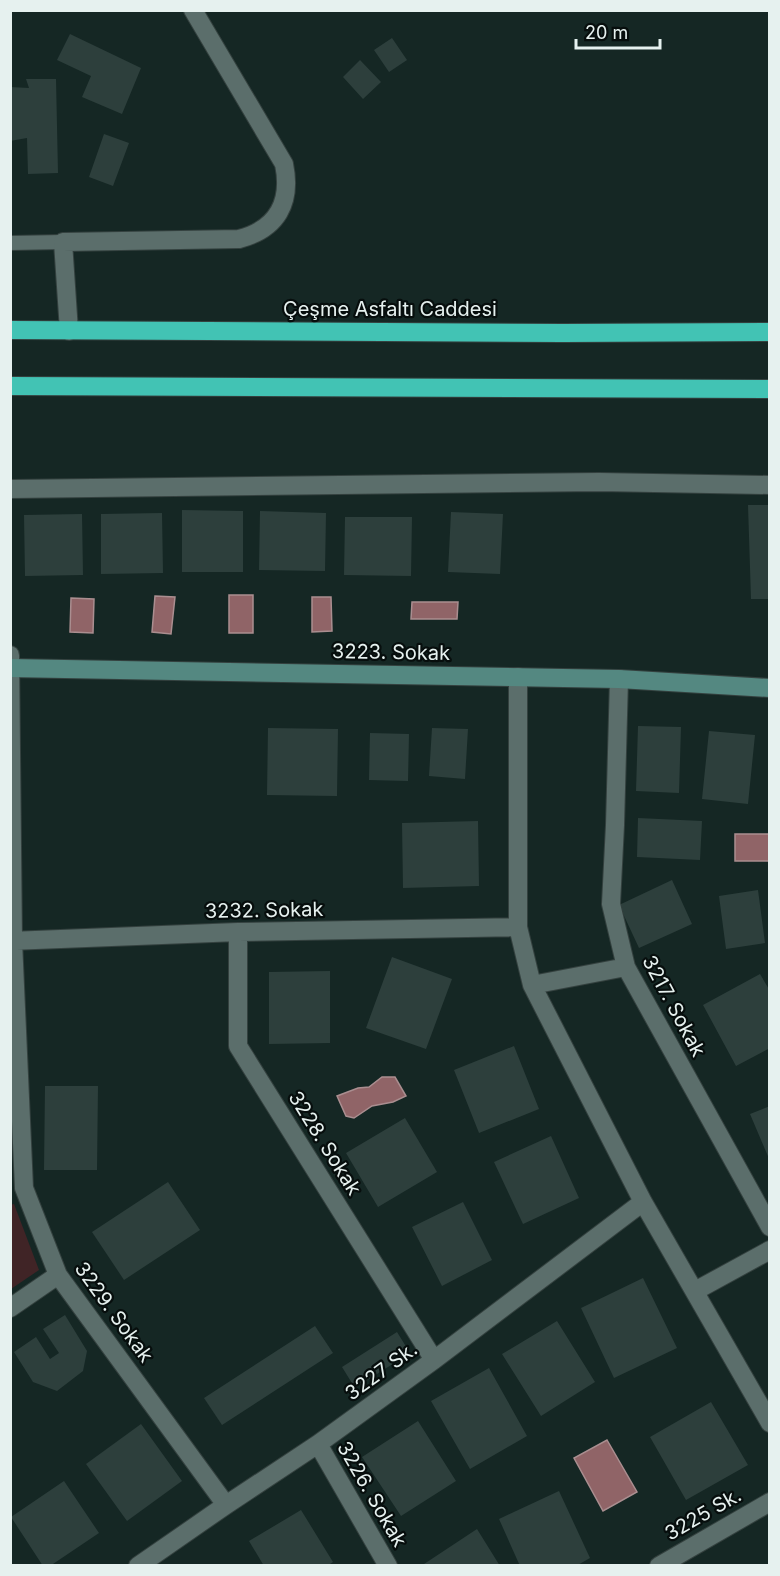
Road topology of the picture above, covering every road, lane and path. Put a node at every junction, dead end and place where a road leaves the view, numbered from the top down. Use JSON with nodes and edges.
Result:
{"nodes":[{"id":1,"x":194,"y":10,"type":"edge"},
{"id":2,"x":63,"y":242,"type":"junction"},
{"id":3,"x":10,"y":243,"type":"edge"},
{"id":4,"x":10,"y":330,"type":"edge"},
{"id":5,"x":69,"y":331,"type":"junction"},
{"id":6,"x":770,"y":332,"type":"edge"},
{"id":7,"x":10,"y":386,"type":"edge"},
{"id":8,"x":770,"y":389,"type":"edge"},
{"id":9,"x":770,"y":485,"type":"edge"},
{"id":10,"x":10,"y":489,"type":"edge"},
{"id":11,"x":10,"y":655,"type":"edge"},
{"id":12,"x":11,"y":668,"type":"edge"},
{"id":13,"x":518,"y":677,"type":"junction"},
{"id":14,"x":619,"y":679,"type":"junction"},
{"id":15,"x":770,"y":688,"type":"edge"},
{"id":16,"x":518,"y":927,"type":"junction"},
{"id":17,"x":237,"y":932,"type":"junction"},
{"id":18,"x":12,"y":941,"type":"edge"},
{"id":19,"x":626,"y":967,"type":"junction"},
{"id":20,"x":532,"y":985,"type":"junction"},
{"id":21,"x":17,"y":1188,"type":"edge"},
{"id":22,"x":643,"y":1202,"type":"junction"},
{"id":23,"x":770,"y":1227,"type":"edge"},
{"id":24,"x":770,"y":1250,"type":"edge"},
{"id":25,"x":58,"y":1275,"type":"junction"},
{"id":26,"x":695,"y":1291,"type":"junction"},
{"id":27,"x":10,"y":1308,"type":"edge"},
{"id":28,"x":434,"y":1360,"type":"junction"},
{"id":29,"x":770,"y":1423,"type":"edge"},
{"id":30,"x":318,"y":1444,"type":"junction"},
{"id":31,"x":770,"y":1502,"type":"edge"},
{"id":32,"x":226,"y":1504,"type":"junction"},
{"id":33,"x":138,"y":1566,"type":"edge"},
{"id":34,"x":388,"y":1566,"type":"edge"},
{"id":35,"x":659,"y":1566,"type":"edge"}],
"edges":[{"from":1,"to":2,"type":"street"},
{"from":2,"to":3,"type":"lane"},
{"from":2,"to":5,"type":"street"},
{"from":4,"to":5,"type":"highway","name":"Çeşme Asfaltı Caddesi"},
{"from":5,"to":6,"type":"highway","name":"Çeşme Asfaltı Caddesi"},
{"from":7,"to":8,"type":"highway"},
{"from":9,"to":10,"type":"street"},
{"from":11,"to":12,"type":"street","name":"3229. Sokak"},
{"from":12,"to":13,"type":"street","name":"3223. Sokak"},
{"from":12,"to":18,"type":"street","name":"3229. Sokak"},
{"from":13,"to":14,"type":"street","name":"3223. Sokak"},
{"from":13,"to":16,"type":"street"},
{"from":14,"to":15,"type":"street","name":"3223. Sokak"},
{"from":14,"to":19,"type":"street","name":"3217. Sokak"},
{"from":16,"to":17,"type":"street","name":"3232. Sokak"},
{"from":16,"to":20,"type":"street"},
{"from":17,"to":18,"type":"street","name":"3232. Sokak"},
{"from":17,"to":28,"type":"street","name":"3228. Sokak"},
{"from":18,"to":21,"type":"street","name":"3229. Sokak"},
{"from":19,"to":20,"type":"street"},
{"from":19,"to":23,"type":"street","name":"3217. Sokak"},
{"from":20,"to":22,"type":"street"},
{"from":21,"to":25,"type":"street","name":"3229. Sokak"},
{"from":22,"to":26,"type":"street"},
{"from":22,"to":28,"type":"street","name":"3227 Sk."},
{"from":24,"to":26,"type":"street"},
{"from":25,"to":27,"type":"street"},
{"from":25,"to":32,"type":"street","name":"3229. Sokak"},
{"from":26,"to":29,"type":"street"},
{"from":28,"to":30,"type":"street","name":"3227 Sk."},
{"from":30,"to":32,"type":"street","name":"3227 Sk."},
{"from":30,"to":34,"type":"street","name":"3226. Sokak"},
{"from":31,"to":35,"type":"street","name":"3225 Sk."},
{"from":32,"to":33,"type":"street","name":"3227 Sk."}]}
